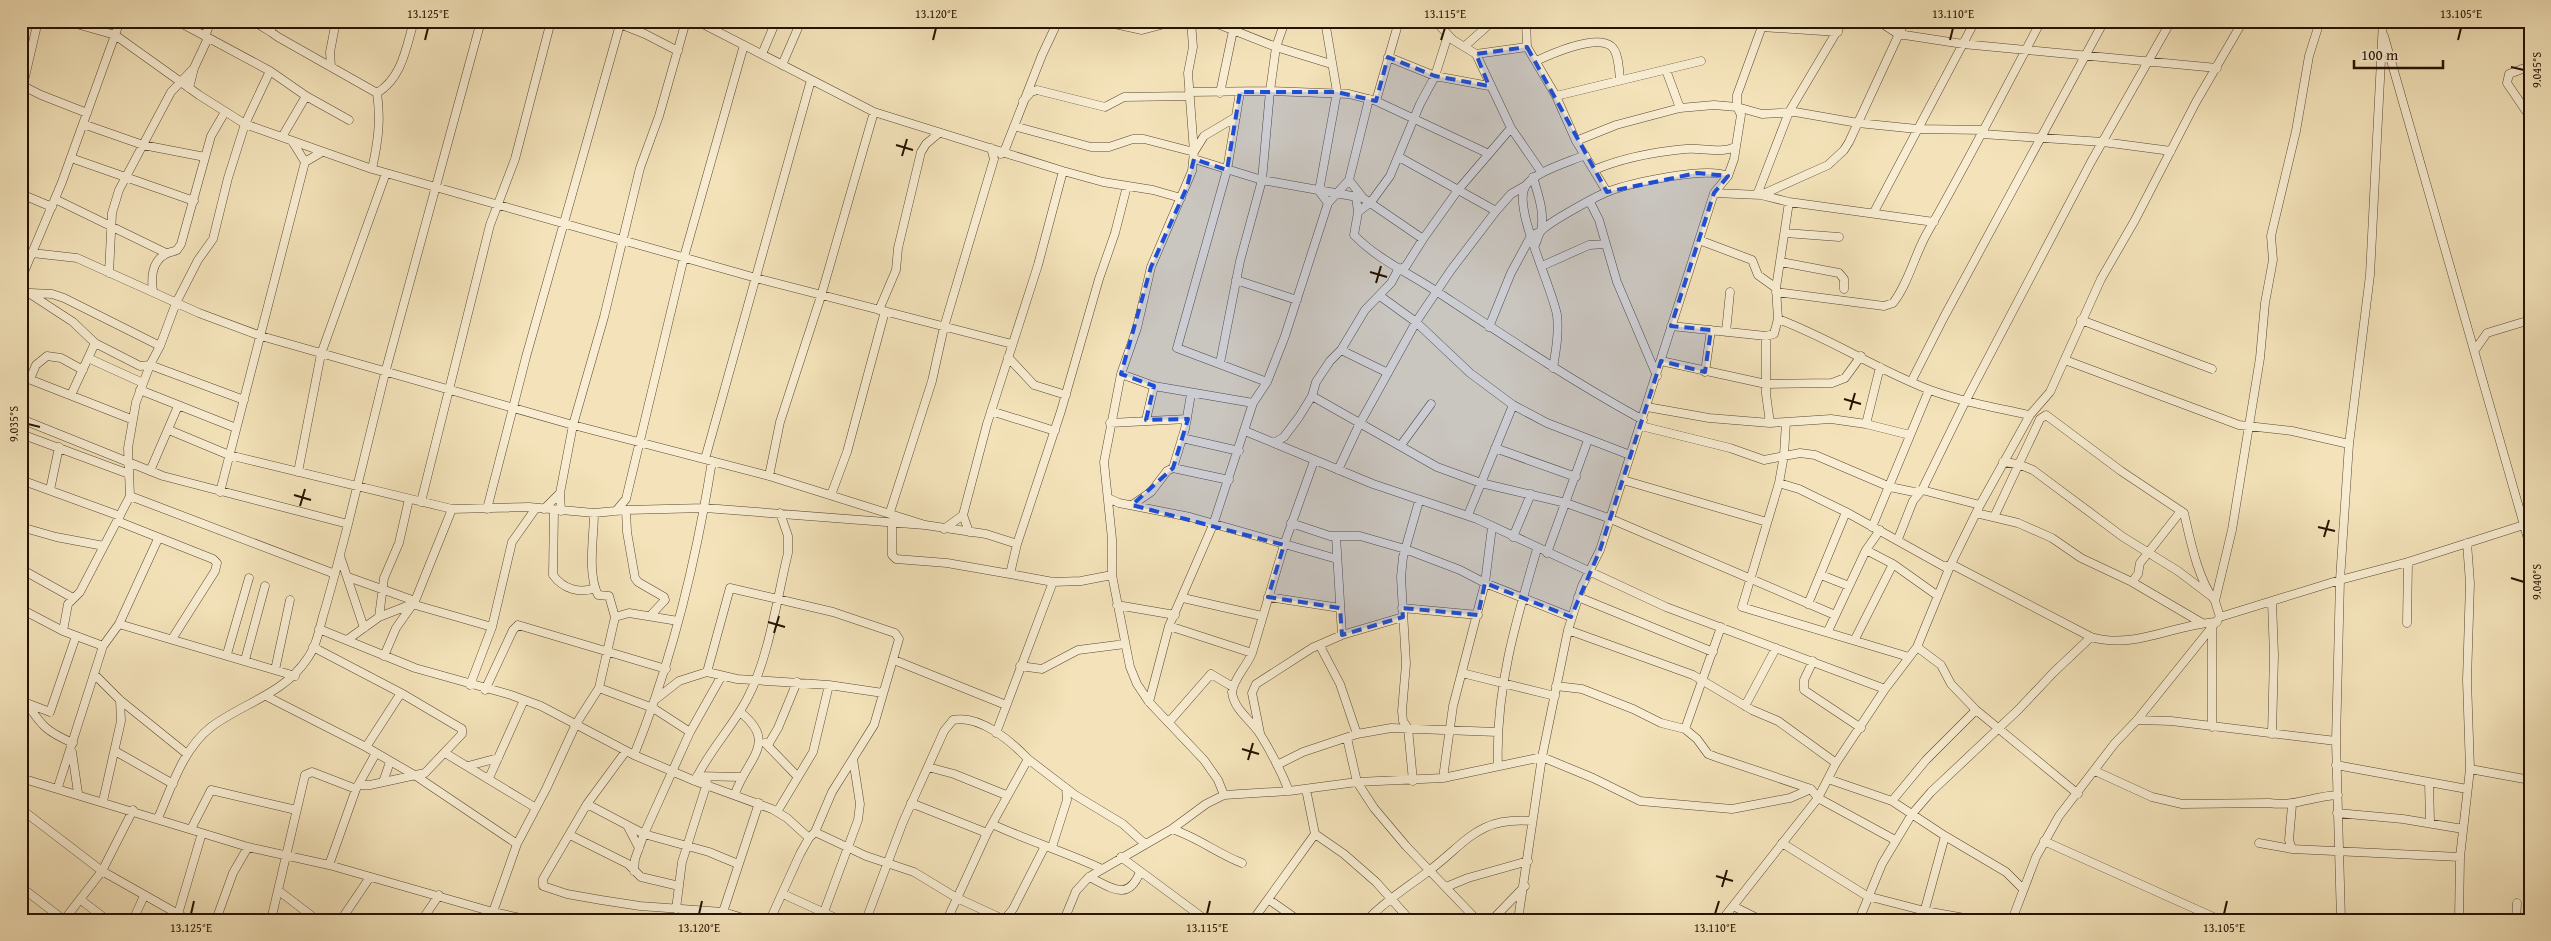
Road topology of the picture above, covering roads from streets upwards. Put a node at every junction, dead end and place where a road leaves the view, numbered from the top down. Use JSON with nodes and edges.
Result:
{"nodes":[{"id":1,"x":38,"y":21,"type":"edge"},
{"id":2,"x":66,"y":21,"type":"edge"},
{"id":3,"x":95,"y":21,"type":"edge"},
{"id":4,"x":120,"y":21,"type":"edge"},
{"id":5,"x":177,"y":21,"type":"edge"},
{"id":6,"x":211,"y":21,"type":"edge"},
{"id":7,"x":253,"y":21,"type":"edge"},
{"id":8,"x":273,"y":21,"type":"edge"},
{"id":9,"x":336,"y":21,"type":"edge"},
{"id":10,"x":414,"y":21,"type":"edge"},
{"id":11,"x":481,"y":21,"type":"edge"},
{"id":12,"x":551,"y":21,"type":"edge"},
{"id":13,"x":686,"y":21,"type":"edge"},
{"id":14,"x":697,"y":21,"type":"edge"},
{"id":15,"x":776,"y":21,"type":"edge"},
{"id":16,"x":801,"y":21,"type":"edge"},
{"id":17,"x":1058,"y":21,"type":"edge"},
{"id":18,"x":1101,"y":21,"type":"edge"},
{"id":19,"x":1122,"y":21,"type":"edge"},
{"id":20,"x":1176,"y":21,"type":"edge"},
{"id":21,"x":1191,"y":21,"type":"edge"},
{"id":22,"x":1210,"y":21,"type":"edge"},
{"id":23,"x":1285,"y":21,"type":"edge"},
{"id":24,"x":1325,"y":21,"type":"edge"},
{"id":25,"x":1400,"y":21,"type":"edge"},
{"id":26,"x":1424,"y":21,"type":"edge"},
{"id":27,"x":1493,"y":21,"type":"edge"},
{"id":28,"x":1526,"y":21,"type":"edge"},
{"id":29,"x":1844,"y":21,"type":"edge"},
{"id":30,"x":1878,"y":21,"type":"edge"},
{"id":31,"x":1905,"y":21,"type":"edge"},
{"id":32,"x":1975,"y":21,"type":"edge"},
{"id":33,"x":2041,"y":21,"type":"edge"},
{"id":34,"x":2104,"y":21,"type":"edge"},
{"id":35,"x":2171,"y":21,"type":"edge"},
{"id":36,"x":2244,"y":21,"type":"edge"},
{"id":37,"x":2320,"y":21,"type":"edge"},
{"id":38,"x":728,"y":22,"type":"edge"},
{"id":39,"x":620,"y":23,"type":"edge"},
{"id":40,"x":1762,"y":24,"type":"edge"},
{"id":41,"x":1233,"y":25,"type":"edge"},
{"id":42,"x":2382,"y":25,"type":"edge"},
{"id":43,"x":710,"y":28,"type":"junction"},
{"id":44,"x":98,"y":30,"type":"junction"},
{"id":45,"x":1133,"y":30,"type":"junction"},
{"id":46,"x":271,"y":32,"type":"junction"},
{"id":47,"x":1838,"y":32,"type":"junction"},
{"id":48,"x":1898,"y":34,"type":"junction"},
{"id":49,"x":115,"y":35,"type":"junction"},
{"id":50,"x":1448,"y":35,"type":"junction"},
{"id":51,"x":207,"y":37,"type":"junction"},
{"id":52,"x":729,"y":38,"type":"junction"},
{"id":53,"x":1963,"y":44,"type":"junction"},
{"id":54,"x":744,"y":46,"type":"junction"},
{"id":55,"x":1465,"y":46,"type":"junction"},
{"id":56,"x":1276,"y":47,"type":"junction"},
{"id":57,"x":1527,"y":47,"type":"junction"},
{"id":58,"x":2026,"y":49,"type":"junction"},
{"id":59,"x":678,"y":51,"type":"junction"},
{"id":60,"x":330,"y":52,"type":"junction"},
{"id":61,"x":762,"y":54,"type":"junction"},
{"id":62,"x":1476,"y":54,"type":"junction"},
{"id":63,"x":2086,"y":55,"type":"junction"},
{"id":64,"x":1388,"y":57,"type":"junction"},
{"id":65,"x":319,"y":60,"type":"junction"},
{"id":66,"x":1536,"y":61,"type":"junction"},
{"id":67,"x":1701,"y":61,"type":"dead end"},
{"id":68,"x":2148,"y":62,"type":"junction"},
{"id":69,"x":1331,"y":64,"type":"junction"},
{"id":70,"x":782,"y":65,"type":"junction"},
{"id":71,"x":2530,"y":66,"type":"edge"},
{"id":72,"x":331,"y":67,"type":"junction"},
{"id":73,"x":194,"y":68,"type":"junction"},
{"id":74,"x":2217,"y":68,"type":"junction"},
{"id":75,"x":1666,"y":70,"type":"junction"},
{"id":76,"x":270,"y":71,"type":"junction"},
{"id":77,"x":1435,"y":76,"type":"junction"},
{"id":78,"x":811,"y":80,"type":"junction"},
{"id":79,"x":1620,"y":80,"type":"junction"},
{"id":80,"x":180,"y":82,"type":"junction"},
{"id":81,"x":22,"y":85,"type":"edge"},
{"id":82,"x":1489,"y":86,"type":"junction"},
{"id":83,"x":189,"y":88,"type":"junction"},
{"id":84,"x":1270,"y":91,"type":"junction"},
{"id":85,"x":1240,"y":92,"type":"junction"},
{"id":86,"x":1337,"y":92,"type":"junction"},
{"id":87,"x":377,"y":93,"type":"junction"},
{"id":88,"x":1220,"y":93,"type":"junction"},
{"id":89,"x":1189,"y":94,"type":"junction"},
{"id":90,"x":306,"y":96,"type":"junction"},
{"id":91,"x":1556,"y":96,"type":"junction"},
{"id":92,"x":1373,"y":100,"type":"junction"},
{"id":93,"x":1024,"y":101,"type":"junction"},
{"id":94,"x":1736,"y":107,"type":"junction"},
{"id":95,"x":1680,"y":108,"type":"junction"},
{"id":96,"x":225,"y":112,"type":"junction"},
{"id":97,"x":874,"y":112,"type":"junction"},
{"id":98,"x":1789,"y":112,"type":"junction"},
{"id":99,"x":87,"y":113,"type":"junction"},
{"id":100,"x":1236,"y":117,"type":"junction"},
{"id":101,"x":2530,"y":117,"type":"edge"},
{"id":102,"x":349,"y":120,"type":"dead end"},
{"id":103,"x":1414,"y":120,"type":"junction"},
{"id":104,"x":1858,"y":123,"type":"junction"},
{"id":105,"x":84,"y":124,"type":"junction"},
{"id":106,"x":245,"y":124,"type":"junction"},
{"id":107,"x":1014,"y":126,"type":"junction"},
{"id":108,"x":1511,"y":128,"type":"junction"},
{"id":109,"x":1917,"y":129,"type":"junction"},
{"id":110,"x":1966,"y":131,"type":"junction"},
{"id":111,"x":939,"y":133,"type":"junction"},
{"id":112,"x":1982,"y":135,"type":"junction"},
{"id":113,"x":282,"y":137,"type":"junction"},
{"id":114,"x":2042,"y":137,"type":"junction"},
{"id":115,"x":292,"y":141,"type":"junction"},
{"id":116,"x":1576,"y":142,"type":"junction"},
{"id":117,"x":2102,"y":142,"type":"junction"},
{"id":118,"x":143,"y":145,"type":"junction"},
{"id":119,"x":1735,"y":147,"type":"junction"},
{"id":120,"x":991,"y":148,"type":"junction"},
{"id":121,"x":2171,"y":151,"type":"junction"},
{"id":122,"x":322,"y":152,"type":"junction"},
{"id":123,"x":1004,"y":152,"type":"junction"},
{"id":124,"x":1488,"y":153,"type":"junction"},
{"id":125,"x":1584,"y":155,"type":"junction"},
{"id":126,"x":1194,"y":156,"type":"junction"},
{"id":127,"x":206,"y":157,"type":"junction"},
{"id":128,"x":1399,"y":157,"type":"junction"},
{"id":129,"x":71,"y":158,"type":"junction"},
{"id":130,"x":994,"y":159,"type":"junction"},
{"id":131,"x":305,"y":162,"type":"junction"},
{"id":132,"x":372,"y":169,"type":"junction"},
{"id":133,"x":1227,"y":170,"type":"junction"},
{"id":134,"x":1594,"y":170,"type":"junction"},
{"id":135,"x":1064,"y":171,"type":"junction"},
{"id":136,"x":386,"y":173,"type":"junction"},
{"id":137,"x":1542,"y":173,"type":"junction"},
{"id":138,"x":1728,"y":176,"type":"junction"},
{"id":139,"x":126,"y":177,"type":"junction"},
{"id":140,"x":1533,"y":177,"type":"junction"},
{"id":141,"x":1262,"y":180,"type":"junction"},
{"id":142,"x":1349,"y":180,"type":"junction"},
{"id":143,"x":1126,"y":186,"type":"junction"},
{"id":144,"x":1525,"y":186,"type":"junction"},
{"id":145,"x":435,"y":187,"type":"junction"},
{"id":146,"x":1458,"y":190,"type":"junction"},
{"id":147,"x":1319,"y":191,"type":"junction"},
{"id":148,"x":1607,"y":192,"type":"junction"},
{"id":149,"x":1714,"y":193,"type":"junction"},
{"id":150,"x":21,"y":194,"type":"edge"},
{"id":151,"x":1337,"y":194,"type":"junction"},
{"id":152,"x":1759,"y":195,"type":"junction"},
{"id":153,"x":1359,"y":197,"type":"junction"},
{"id":154,"x":1181,"y":198,"type":"junction"},
{"id":155,"x":194,"y":201,"type":"junction"},
{"id":156,"x":1371,"y":202,"type":"junction"},
{"id":157,"x":1590,"y":202,"type":"junction"},
{"id":158,"x":1789,"y":202,"type":"junction"},
{"id":159,"x":53,"y":203,"type":"junction"},
{"id":160,"x":1328,"y":203,"type":"junction"},
{"id":161,"x":499,"y":206,"type":"junction"},
{"id":162,"x":1496,"y":211,"type":"junction"},
{"id":163,"x":1358,"y":212,"type":"junction"},
{"id":164,"x":1874,"y":212,"type":"junction"},
{"id":165,"x":1934,"y":222,"type":"junction"},
{"id":166,"x":564,"y":224,"type":"junction"},
{"id":167,"x":111,"y":227,"type":"junction"},
{"id":168,"x":1541,"y":231,"type":"junction"},
{"id":169,"x":1785,"y":233,"type":"junction"},
{"id":170,"x":1530,"y":236,"type":"junction"},
{"id":171,"x":1840,"y":237,"type":"dead end"},
{"id":172,"x":1423,"y":239,"type":"junction"},
{"id":173,"x":622,"y":240,"type":"junction"},
{"id":174,"x":1699,"y":240,"type":"junction"},
{"id":175,"x":1605,"y":244,"type":"junction"},
{"id":176,"x":1535,"y":245,"type":"junction"},
{"id":177,"x":21,"y":252,"type":"edge"},
{"id":178,"x":166,"y":253,"type":"junction"},
{"id":179,"x":31,"y":255,"type":"junction"},
{"id":180,"x":684,"y":257,"type":"junction"},
{"id":181,"x":1781,"y":262,"type":"junction"},
{"id":182,"x":1542,"y":266,"type":"junction"},
{"id":183,"x":1398,"y":270,"type":"junction"},
{"id":184,"x":109,"y":273,"type":"junction"},
{"id":185,"x":756,"y":278,"type":"junction"},
{"id":186,"x":21,"y":279,"type":"edge"},
{"id":187,"x":1236,"y":280,"type":"junction"},
{"id":188,"x":21,"y":288,"type":"edge"},
{"id":189,"x":1844,"y":289,"type":"dead end"},
{"id":190,"x":1776,"y":290,"type":"junction"},
{"id":191,"x":153,"y":291,"type":"junction"},
{"id":192,"x":1437,"y":291,"type":"junction"},
{"id":193,"x":1730,"y":292,"type":"dead end"},
{"id":194,"x":31,"y":293,"type":"junction"},
{"id":195,"x":821,"y":296,"type":"junction"},
{"id":196,"x":1380,"y":296,"type":"junction"},
{"id":197,"x":1297,"y":300,"type":"junction"},
{"id":198,"x":176,"y":303,"type":"junction"},
{"id":199,"x":882,"y":311,"type":"junction"},
{"id":200,"x":1778,"y":319,"type":"junction"},
{"id":201,"x":2081,"y":320,"type":"junction"},
{"id":202,"x":2530,"y":320,"type":"edge"},
{"id":203,"x":1416,"y":322,"type":"junction"},
{"id":204,"x":1671,"y":326,"type":"junction"},
{"id":205,"x":944,"y":327,"type":"junction"},
{"id":206,"x":1489,"y":327,"type":"junction"},
{"id":207,"x":1711,"y":330,"type":"junction"},
{"id":208,"x":1726,"y":332,"type":"junction"},
{"id":209,"x":261,"y":336,"type":"junction"},
{"id":210,"x":1766,"y":336,"type":"junction"},
{"id":211,"x":95,"y":343,"type":"junction"},
{"id":212,"x":1012,"y":344,"type":"junction"},
{"id":213,"x":160,"y":346,"type":"junction"},
{"id":214,"x":1341,"y":350,"type":"junction"},
{"id":215,"x":2475,"y":350,"type":"junction"},
{"id":216,"x":321,"y":354,"type":"junction"},
{"id":217,"x":1861,"y":356,"type":"junction"},
{"id":218,"x":1008,"y":357,"type":"junction"},
{"id":219,"x":88,"y":358,"type":"junction"},
{"id":220,"x":2065,"y":360,"type":"junction"},
{"id":221,"x":1661,"y":361,"type":"junction"},
{"id":222,"x":1220,"y":363,"type":"junction"},
{"id":223,"x":150,"y":365,"type":"junction"},
{"id":224,"x":1553,"y":368,"type":"junction"},
{"id":225,"x":1880,"y":368,"type":"junction"},
{"id":226,"x":82,"y":370,"type":"junction"},
{"id":227,"x":2212,"y":370,"type":"dead end"},
{"id":228,"x":1705,"y":372,"type":"junction"},
{"id":229,"x":385,"y":373,"type":"junction"},
{"id":230,"x":1388,"y":373,"type":"junction"},
{"id":231,"x":1120,"y":374,"type":"junction"},
{"id":232,"x":21,"y":376,"type":"edge"},
{"id":233,"x":1657,"y":376,"type":"junction"},
{"id":234,"x":30,"y":379,"type":"junction"},
{"id":235,"x":1267,"y":382,"type":"junction"},
{"id":236,"x":1911,"y":382,"type":"junction"},
{"id":237,"x":1766,"y":384,"type":"junction"},
{"id":238,"x":142,"y":386,"type":"junction"},
{"id":239,"x":1154,"y":386,"type":"junction"},
{"id":240,"x":450,"y":389,"type":"junction"},
{"id":241,"x":1929,"y":390,"type":"junction"},
{"id":242,"x":1191,"y":394,"type":"junction"},
{"id":243,"x":70,"y":395,"type":"junction"},
{"id":244,"x":1066,"y":395,"type":"junction"},
{"id":245,"x":1312,"y":396,"type":"junction"},
{"id":246,"x":244,"y":400,"type":"junction"},
{"id":247,"x":1965,"y":402,"type":"junction"},
{"id":248,"x":1253,"y":403,"type":"junction"},
{"id":249,"x":1432,"y":404,"type":"dead end"},
{"id":250,"x":1513,"y":405,"type":"junction"},
{"id":251,"x":178,"y":406,"type":"junction"},
{"id":252,"x":1647,"y":407,"type":"junction"},
{"id":253,"x":514,"y":409,"type":"junction"},
{"id":254,"x":991,"y":411,"type":"junction"},
{"id":255,"x":2030,"y":414,"type":"junction"},
{"id":256,"x":21,"y":419,"type":"edge"},
{"id":257,"x":131,"y":419,"type":"junction"},
{"id":258,"x":1187,"y":419,"type":"junction"},
{"id":259,"x":1146,"y":420,"type":"junction"},
{"id":260,"x":1786,"y":422,"type":"junction"},
{"id":261,"x":1110,"y":423,"type":"junction"},
{"id":262,"x":1642,"y":423,"type":"junction"},
{"id":263,"x":1770,"y":423,"type":"junction"},
{"id":264,"x":1866,"y":424,"type":"junction"},
{"id":265,"x":1359,"y":425,"type":"junction"},
{"id":266,"x":573,"y":426,"type":"junction"},
{"id":267,"x":2248,"y":427,"type":"junction"},
{"id":268,"x":236,"y":428,"type":"junction"},
{"id":269,"x":169,"y":430,"type":"junction"},
{"id":270,"x":1055,"y":431,"type":"junction"},
{"id":271,"x":1245,"y":431,"type":"junction"},
{"id":272,"x":21,"y":434,"type":"edge"},
{"id":273,"x":1910,"y":435,"type":"junction"},
{"id":274,"x":1284,"y":437,"type":"junction"},
{"id":275,"x":1182,"y":438,"type":"junction"},
{"id":276,"x":1588,"y":440,"type":"junction"},
{"id":277,"x":639,"y":443,"type":"junction"},
{"id":278,"x":1274,"y":443,"type":"junction"},
{"id":279,"x":2349,"y":444,"type":"junction"},
{"id":280,"x":1401,"y":446,"type":"junction"},
{"id":281,"x":58,"y":447,"type":"junction"},
{"id":282,"x":1283,"y":447,"type":"junction"},
{"id":283,"x":1495,"y":448,"type":"junction"},
{"id":284,"x":1239,"y":451,"type":"junction"},
{"id":285,"x":229,"y":454,"type":"junction"},
{"id":286,"x":1630,"y":455,"type":"junction"},
{"id":287,"x":1784,"y":455,"type":"junction"},
{"id":288,"x":709,"y":460,"type":"junction"},
{"id":289,"x":1314,"y":461,"type":"junction"},
{"id":290,"x":129,"y":462,"type":"junction"},
{"id":291,"x":2003,"y":462,"type":"junction"},
{"id":292,"x":2018,"y":464,"type":"junction"},
{"id":293,"x":1173,"y":468,"type":"junction"},
{"id":294,"x":1338,"y":470,"type":"junction"},
{"id":295,"x":150,"y":471,"type":"junction"},
{"id":296,"x":298,"y":472,"type":"junction"},
{"id":297,"x":129,"y":474,"type":"junction"},
{"id":298,"x":769,"y":476,"type":"junction"},
{"id":299,"x":1576,"y":477,"type":"junction"},
{"id":300,"x":21,"y":480,"type":"edge"},
{"id":301,"x":1229,"y":480,"type":"junction"},
{"id":302,"x":1623,"y":480,"type":"junction"},
{"id":303,"x":1481,"y":482,"type":"junction"},
{"id":304,"x":1779,"y":482,"type":"junction"},
{"id":305,"x":357,"y":486,"type":"junction"},
{"id":306,"x":1890,"y":487,"type":"junction"},
{"id":307,"x":50,"y":490,"type":"junction"},
{"id":308,"x":1922,"y":490,"type":"junction"},
{"id":309,"x":220,"y":492,"type":"junction"},
{"id":310,"x":560,"y":493,"type":"junction"},
{"id":311,"x":1531,"y":494,"type":"junction"},
{"id":312,"x":130,"y":496,"type":"junction"},
{"id":313,"x":831,"y":496,"type":"junction"},
{"id":314,"x":1108,"y":498,"type":"junction"},
{"id":315,"x":409,"y":499,"type":"junction"},
{"id":316,"x":626,"y":499,"type":"junction"},
{"id":317,"x":1419,"y":501,"type":"junction"},
{"id":318,"x":421,"y":502,"type":"junction"},
{"id":319,"x":1119,"y":503,"type":"junction"},
{"id":320,"x":1566,"y":503,"type":"junction"},
{"id":321,"x":1132,"y":505,"type":"junction"},
{"id":322,"x":1980,"y":505,"type":"junction"},
{"id":323,"x":536,"y":508,"type":"junction"},
{"id":324,"x":544,"y":508,"type":"junction"},
{"id":325,"x":705,"y":508,"type":"junction"},
{"id":326,"x":452,"y":509,"type":"junction"},
{"id":327,"x":487,"y":509,"type":"junction"},
{"id":328,"x":558,"y":510,"type":"junction"},
{"id":329,"x":628,"y":510,"type":"junction"},
{"id":330,"x":616,"y":511,"type":"junction"},
{"id":331,"x":2181,"y":511,"type":"junction"},
{"id":332,"x":890,"y":512,"type":"junction"},
{"id":333,"x":1109,"y":512,"type":"junction"},
{"id":334,"x":1846,"y":512,"type":"junction"},
{"id":335,"x":594,"y":513,"type":"junction"},
{"id":336,"x":780,"y":513,"type":"junction"},
{"id":337,"x":1976,"y":513,"type":"junction"},
{"id":338,"x":963,"y":515,"type":"junction"},
{"id":339,"x":1468,"y":515,"type":"junction"},
{"id":340,"x":1994,"y":517,"type":"junction"},
{"id":341,"x":118,"y":518,"type":"junction"},
{"id":342,"x":1611,"y":519,"type":"junction"},
{"id":343,"x":1767,"y":522,"type":"junction"},
{"id":344,"x":1291,"y":523,"type":"junction"},
{"id":345,"x":348,"y":524,"type":"junction"},
{"id":346,"x":892,"y":524,"type":"junction"},
{"id":347,"x":2526,"y":524,"type":"edge"},
{"id":348,"x":925,"y":525,"type":"junction"},
{"id":349,"x":1213,"y":525,"type":"junction"},
{"id":350,"x":1492,"y":526,"type":"junction"},
{"id":351,"x":1872,"y":527,"type":"junction"},
{"id":352,"x":21,"y":528,"type":"edge"},
{"id":353,"x":944,"y":529,"type":"junction"},
{"id":354,"x":1880,"y":530,"type":"junction"},
{"id":355,"x":969,"y":532,"type":"junction"},
{"id":356,"x":1336,"y":536,"type":"junction"},
{"id":357,"x":1513,"y":537,"type":"junction"},
{"id":358,"x":158,"y":539,"type":"junction"},
{"id":359,"x":1898,"y":539,"type":"junction"},
{"id":360,"x":2467,"y":543,"type":"junction"},
{"id":361,"x":1017,"y":544,"type":"junction"},
{"id":362,"x":104,"y":546,"type":"junction"},
{"id":363,"x":1284,"y":546,"type":"junction"},
{"id":364,"x":2530,"y":546,"type":"edge"},
{"id":365,"x":1405,"y":548,"type":"junction"},
{"id":366,"x":1537,"y":549,"type":"junction"},
{"id":367,"x":1866,"y":550,"type":"junction"},
{"id":368,"x":1548,"y":553,"type":"junction"},
{"id":369,"x":2149,"y":554,"type":"junction"},
{"id":370,"x":340,"y":556,"type":"junction"},
{"id":371,"x":1337,"y":558,"type":"junction"},
{"id":372,"x":2408,"y":562,"type":"junction"},
{"id":373,"x":1893,"y":564,"type":"junction"},
{"id":374,"x":1951,"y":564,"type":"junction"},
{"id":375,"x":21,"y":569,"type":"edge"},
{"id":376,"x":1589,"y":572,"type":"junction"},
{"id":377,"x":335,"y":574,"type":"junction"},
{"id":378,"x":1010,"y":574,"type":"junction"},
{"id":379,"x":1112,"y":575,"type":"junction"},
{"id":380,"x":1820,"y":575,"type":"junction"},
{"id":381,"x":348,"y":577,"type":"junction"},
{"id":382,"x":250,"y":578,"type":"dead end"},
{"id":383,"x":1749,"y":578,"type":"junction"},
{"id":384,"x":2340,"y":580,"type":"junction"},
{"id":385,"x":1053,"y":582,"type":"junction"},
{"id":386,"x":2132,"y":582,"type":"junction"},
{"id":387,"x":1485,"y":583,"type":"junction"},
{"id":388,"x":265,"y":586,"type":"dead end"},
{"id":389,"x":1849,"y":586,"type":"junction"},
{"id":390,"x":382,"y":588,"type":"junction"},
{"id":391,"x":595,"y":588,"type":"junction"},
{"id":392,"x":1938,"y":596,"type":"junction"},
{"id":393,"x":1268,"y":597,"type":"junction"},
{"id":394,"x":1578,"y":597,"type":"junction"},
{"id":395,"x":73,"y":598,"type":"junction"},
{"id":396,"x":778,"y":598,"type":"junction"},
{"id":397,"x":1183,"y":598,"type":"junction"},
{"id":398,"x":1522,"y":598,"type":"junction"},
{"id":399,"x":2214,"y":599,"type":"junction"},
{"id":400,"x":290,"y":600,"type":"dead end"},
{"id":401,"x":414,"y":602,"type":"junction"},
{"id":402,"x":2272,"y":602,"type":"junction"},
{"id":403,"x":1808,"y":604,"type":"junction"},
{"id":404,"x":1117,"y":605,"type":"junction"},
{"id":405,"x":1340,"y":608,"type":"junction"},
{"id":406,"x":1402,"y":608,"type":"junction"},
{"id":407,"x":21,"y":609,"type":"edge"},
{"id":408,"x":1175,"y":615,"type":"junction"},
{"id":409,"x":1478,"y":615,"type":"junction"},
{"id":410,"x":1835,"y":615,"type":"junction"},
{"id":411,"x":650,"y":616,"type":"junction"},
{"id":412,"x":1262,"y":616,"type":"junction"},
{"id":413,"x":379,"y":617,"type":"junction"},
{"id":414,"x":615,"y":617,"type":"junction"},
{"id":415,"x":1403,"y":617,"type":"junction"},
{"id":416,"x":1572,"y":617,"type":"junction"},
{"id":417,"x":678,"y":621,"type":"junction"},
{"id":418,"x":2202,"y":622,"type":"junction"},
{"id":419,"x":2217,"y":622,"type":"junction"},
{"id":420,"x":2407,"y":623,"type":"dead end"},
{"id":421,"x":119,"y":624,"type":"junction"},
{"id":422,"x":1169,"y":626,"type":"junction"},
{"id":423,"x":492,"y":627,"type":"junction"},
{"id":424,"x":1721,"y":627,"type":"junction"},
{"id":425,"x":364,"y":628,"type":"junction"},
{"id":426,"x":319,"y":629,"type":"junction"},
{"id":427,"x":1568,"y":630,"type":"junction"},
{"id":428,"x":63,"y":631,"type":"junction"},
{"id":429,"x":1828,"y":631,"type":"junction"},
{"id":430,"x":1342,"y":635,"type":"junction"},
{"id":431,"x":76,"y":636,"type":"junction"},
{"id":432,"x":2091,"y":637,"type":"junction"},
{"id":433,"x":172,"y":639,"type":"junction"},
{"id":434,"x":1855,"y":639,"type":"junction"},
{"id":435,"x":347,"y":640,"type":"junction"},
{"id":436,"x":1125,"y":644,"type":"junction"},
{"id":437,"x":103,"y":646,"type":"junction"},
{"id":438,"x":1320,"y":646,"type":"junction"},
{"id":439,"x":314,"y":647,"type":"junction"},
{"id":440,"x":1918,"y":647,"type":"junction"},
{"id":441,"x":1776,"y":648,"type":"junction"},
{"id":442,"x":609,"y":651,"type":"junction"},
{"id":443,"x":1713,"y":652,"type":"junction"},
{"id":444,"x":1252,"y":653,"type":"junction"},
{"id":445,"x":227,"y":654,"type":"junction"},
{"id":446,"x":384,"y":656,"type":"junction"},
{"id":447,"x":1909,"y":657,"type":"junction"},
{"id":448,"x":245,"y":660,"type":"junction"},
{"id":449,"x":894,"y":660,"type":"junction"},
{"id":450,"x":1813,"y":661,"type":"junction"},
{"id":451,"x":1020,"y":666,"type":"junction"},
{"id":452,"x":275,"y":670,"type":"junction"},
{"id":453,"x":707,"y":672,"type":"junction"},
{"id":454,"x":665,"y":673,"type":"junction"},
{"id":455,"x":1462,"y":673,"type":"junction"},
{"id":456,"x":94,"y":674,"type":"junction"},
{"id":457,"x":295,"y":676,"type":"junction"},
{"id":458,"x":721,"y":677,"type":"junction"},
{"id":459,"x":756,"y":680,"type":"junction"},
{"id":460,"x":680,"y":681,"type":"junction"},
{"id":461,"x":1702,"y":681,"type":"junction"},
{"id":462,"x":797,"y":682,"type":"junction"},
{"id":463,"x":1503,"y":684,"type":"junction"},
{"id":464,"x":470,"y":685,"type":"junction"},
{"id":465,"x":829,"y":686,"type":"junction"},
{"id":466,"x":1556,"y":686,"type":"junction"},
{"id":467,"x":1233,"y":687,"type":"junction"},
{"id":468,"x":599,"y":688,"type":"junction"},
{"id":469,"x":1885,"y":689,"type":"junction"},
{"id":470,"x":485,"y":690,"type":"junction"},
{"id":471,"x":401,"y":693,"type":"junction"},
{"id":472,"x":883,"y":693,"type":"junction"},
{"id":473,"x":266,"y":696,"type":"junction"},
{"id":474,"x":1555,"y":696,"type":"junction"},
{"id":475,"x":656,"y":699,"type":"junction"},
{"id":476,"x":120,"y":700,"type":"junction"},
{"id":477,"x":524,"y":700,"type":"junction"},
{"id":478,"x":1149,"y":702,"type":"junction"},
{"id":479,"x":24,"y":703,"type":"edge"},
{"id":480,"x":1006,"y":705,"type":"junction"},
{"id":481,"x":1745,"y":706,"type":"junction"},
{"id":482,"x":653,"y":708,"type":"junction"},
{"id":483,"x":133,"y":709,"type":"junction"},
{"id":484,"x":1976,"y":710,"type":"junction"},
{"id":485,"x":740,"y":712,"type":"junction"},
{"id":486,"x":2137,"y":720,"type":"junction"},
{"id":487,"x":122,"y":722,"type":"junction"},
{"id":488,"x":1169,"y":722,"type":"junction"},
{"id":489,"x":576,"y":724,"type":"junction"},
{"id":490,"x":1408,"y":728,"type":"junction"},
{"id":491,"x":1861,"y":728,"type":"junction"},
{"id":492,"x":2212,"y":728,"type":"junction"},
{"id":493,"x":1998,"y":729,"type":"junction"},
{"id":494,"x":1685,"y":730,"type":"junction"},
{"id":495,"x":690,"y":732,"type":"junction"},
{"id":496,"x":1449,"y":732,"type":"junction"},
{"id":497,"x":1497,"y":732,"type":"junction"},
{"id":498,"x":996,"y":733,"type":"junction"},
{"id":499,"x":1260,"y":733,"type":"junction"},
{"id":500,"x":1357,"y":734,"type":"junction"},
{"id":501,"x":2272,"y":734,"type":"junction"},
{"id":502,"x":1347,"y":738,"type":"junction"},
{"id":503,"x":760,"y":741,"type":"junction"},
{"id":504,"x":2336,"y":741,"type":"junction"},
{"id":505,"x":768,"y":745,"type":"junction"},
{"id":506,"x":72,"y":746,"type":"junction"},
{"id":507,"x":366,"y":747,"type":"junction"},
{"id":508,"x":114,"y":751,"type":"junction"},
{"id":509,"x":626,"y":751,"type":"junction"},
{"id":510,"x":376,"y":753,"type":"junction"},
{"id":511,"x":445,"y":753,"type":"junction"},
{"id":512,"x":187,"y":754,"type":"junction"},
{"id":513,"x":634,"y":755,"type":"junction"},
{"id":514,"x":1542,"y":757,"type":"junction"},
{"id":515,"x":498,"y":758,"type":"junction"},
{"id":516,"x":853,"y":759,"type":"junction"},
{"id":517,"x":1028,"y":759,"type":"junction"},
{"id":518,"x":390,"y":762,"type":"junction"},
{"id":519,"x":1836,"y":763,"type":"junction"},
{"id":520,"x":1278,"y":765,"type":"junction"},
{"id":521,"x":2336,"y":765,"type":"junction"},
{"id":522,"x":468,"y":766,"type":"junction"},
{"id":523,"x":1498,"y":766,"type":"junction"},
{"id":524,"x":928,"y":767,"type":"junction"},
{"id":525,"x":494,"y":768,"type":"junction"},
{"id":526,"x":2470,"y":769,"type":"junction"},
{"id":527,"x":2095,"y":771,"type":"junction"},
{"id":528,"x":673,"y":772,"type":"junction"},
{"id":529,"x":480,"y":773,"type":"junction"},
{"id":530,"x":416,"y":776,"type":"junction"},
{"id":531,"x":21,"y":778,"type":"edge"},
{"id":532,"x":489,"y":778,"type":"junction"},
{"id":533,"x":696,"y":778,"type":"junction"},
{"id":534,"x":740,"y":778,"type":"junction"},
{"id":535,"x":798,"y":778,"type":"junction"},
{"id":536,"x":1443,"y":778,"type":"junction"},
{"id":537,"x":1828,"y":779,"type":"junction"},
{"id":538,"x":1413,"y":780,"type":"junction"},
{"id":539,"x":2530,"y":780,"type":"edge"},
{"id":540,"x":383,"y":782,"type":"junction"},
{"id":541,"x":1357,"y":782,"type":"junction"},
{"id":542,"x":2429,"y":782,"type":"junction"},
{"id":543,"x":706,"y":783,"type":"junction"},
{"id":544,"x":174,"y":784,"type":"junction"},
{"id":545,"x":58,"y":787,"type":"junction"},
{"id":546,"x":357,"y":787,"type":"junction"},
{"id":547,"x":1066,"y":788,"type":"junction"},
{"id":548,"x":1306,"y":789,"type":"junction"},
{"id":549,"x":1811,"y":789,"type":"junction"},
{"id":550,"x":2467,"y":789,"type":"junction"},
{"id":551,"x":1289,"y":791,"type":"junction"},
{"id":552,"x":78,"y":793,"type":"junction"},
{"id":553,"x":735,"y":794,"type":"junction"},
{"id":554,"x":2078,"y":794,"type":"junction"},
{"id":555,"x":1006,"y":795,"type":"junction"},
{"id":556,"x":1075,"y":795,"type":"junction"},
{"id":557,"x":1224,"y":795,"type":"junction"},
{"id":558,"x":2338,"y":795,"type":"junction"},
{"id":559,"x":1818,"y":798,"type":"junction"},
{"id":560,"x":1067,"y":800,"type":"junction"},
{"id":561,"x":103,"y":801,"type":"junction"},
{"id":562,"x":1892,"y":801,"type":"junction"},
{"id":563,"x":911,"y":803,"type":"junction"},
{"id":564,"x":587,"y":804,"type":"junction"},
{"id":565,"x":759,"y":804,"type":"junction"},
{"id":566,"x":2292,"y":804,"type":"junction"},
{"id":567,"x":536,"y":808,"type":"junction"},
{"id":568,"x":21,"y":809,"type":"edge"},
{"id":569,"x":133,"y":810,"type":"junction"},
{"id":570,"x":296,"y":810,"type":"junction"},
{"id":571,"x":777,"y":812,"type":"junction"},
{"id":572,"x":2337,"y":813,"type":"junction"},
{"id":573,"x":1912,"y":814,"type":"junction"},
{"id":574,"x":158,"y":818,"type":"junction"},
{"id":575,"x":1532,"y":821,"type":"junction"},
{"id":576,"x":2430,"y":822,"type":"junction"},
{"id":577,"x":992,"y":824,"type":"junction"},
{"id":578,"x":628,"y":827,"type":"junction"},
{"id":579,"x":191,"y":829,"type":"junction"},
{"id":580,"x":1172,"y":829,"type":"junction"},
{"id":581,"x":2464,"y":829,"type":"junction"},
{"id":582,"x":815,"y":832,"type":"junction"},
{"id":583,"x":987,"y":832,"type":"junction"},
{"id":584,"x":202,"y":833,"type":"junction"},
{"id":585,"x":644,"y":834,"type":"junction"},
{"id":586,"x":1315,"y":834,"type":"junction"},
{"id":587,"x":570,"y":835,"type":"junction"},
{"id":588,"x":1945,"y":836,"type":"junction"},
{"id":589,"x":809,"y":838,"type":"junction"},
{"id":590,"x":1895,"y":840,"type":"junction"},
{"id":591,"x":2044,"y":841,"type":"junction"},
{"id":592,"x":1782,"y":843,"type":"junction"},
{"id":593,"x":2259,"y":843,"type":"dead end"},
{"id":594,"x":517,"y":844,"type":"junction"},
{"id":595,"x":1145,"y":844,"type":"junction"},
{"id":596,"x":687,"y":845,"type":"junction"},
{"id":597,"x":1048,"y":846,"type":"junction"},
{"id":598,"x":248,"y":847,"type":"junction"},
{"id":599,"x":639,"y":848,"type":"junction"},
{"id":600,"x":848,"y":848,"type":"junction"},
{"id":601,"x":2292,"y":849,"type":"junction"},
{"id":602,"x":2338,"y":852,"type":"junction"},
{"id":603,"x":286,"y":856,"type":"junction"},
{"id":604,"x":1121,"y":857,"type":"junction"},
{"id":605,"x":635,"y":858,"type":"junction"},
{"id":606,"x":2460,"y":858,"type":"junction"},
{"id":607,"x":1528,"y":861,"type":"junction"},
{"id":608,"x":889,"y":863,"type":"junction"},
{"id":609,"x":1242,"y":863,"type":"dead end"},
{"id":610,"x":628,"y":864,"type":"junction"},
{"id":611,"x":738,"y":864,"type":"junction"},
{"id":612,"x":329,"y":865,"type":"junction"},
{"id":613,"x":1102,"y":869,"type":"junction"},
{"id":614,"x":1430,"y":870,"type":"junction"},
{"id":615,"x":102,"y":871,"type":"junction"},
{"id":616,"x":634,"y":871,"type":"junction"},
{"id":617,"x":1140,"y":872,"type":"junction"},
{"id":618,"x":370,"y":877,"type":"junction"},
{"id":619,"x":1090,"y":877,"type":"junction"},
{"id":620,"x":678,"y":886,"type":"junction"},
{"id":621,"x":1525,"y":886,"type":"junction"},
{"id":622,"x":21,"y":887,"type":"edge"},
{"id":623,"x":1446,"y":887,"type":"junction"},
{"id":624,"x":2023,"y":889,"type":"junction"},
{"id":625,"x":278,"y":891,"type":"junction"},
{"id":626,"x":783,"y":894,"type":"junction"},
{"id":627,"x":439,"y":895,"type":"junction"},
{"id":628,"x":144,"y":896,"type":"junction"},
{"id":629,"x":1867,"y":896,"type":"junction"},
{"id":630,"x":1390,"y":897,"type":"junction"},
{"id":631,"x":957,"y":898,"type":"junction"},
{"id":632,"x":1268,"y":899,"type":"junction"},
{"id":633,"x":81,"y":900,"type":"junction"},
{"id":634,"x":2517,"y":904,"type":"dead end"},
{"id":635,"x":1733,"y":906,"type":"junction"},
{"id":636,"x":676,"y":909,"type":"junction"},
{"id":637,"x":1925,"y":911,"type":"junction"},
{"id":638,"x":492,"y":912,"type":"junction"},
{"id":639,"x":723,"y":912,"type":"junction"},
{"id":640,"x":824,"y":912,"type":"junction"},
{"id":641,"x":184,"y":918,"type":"edge"},
{"id":642,"x":2208,"y":918,"type":"edge"},
{"id":643,"x":64,"y":920,"type":"edge"},
{"id":644,"x":108,"y":920,"type":"edge"},
{"id":645,"x":132,"y":920,"type":"edge"},
{"id":646,"x":216,"y":920,"type":"edge"},
{"id":647,"x":271,"y":920,"type":"edge"},
{"id":648,"x":317,"y":920,"type":"edge"},
{"id":649,"x":341,"y":920,"type":"edge"},
{"id":650,"x":422,"y":920,"type":"edge"},
{"id":651,"x":530,"y":920,"type":"edge"},
{"id":652,"x":750,"y":920,"type":"edge"},
{"id":653,"x":770,"y":920,"type":"edge"},
{"id":654,"x":840,"y":920,"type":"edge"},
{"id":655,"x":866,"y":920,"type":"edge"},
{"id":656,"x":947,"y":920,"type":"edge"},
{"id":657,"x":1004,"y":920,"type":"edge"},
{"id":658,"x":1064,"y":920,"type":"edge"},
{"id":659,"x":1206,"y":920,"type":"edge"},
{"id":660,"x":1253,"y":920,"type":"edge"},
{"id":661,"x":1298,"y":920,"type":"edge"},
{"id":662,"x":1367,"y":920,"type":"edge"},
{"id":663,"x":1410,"y":920,"type":"edge"},
{"id":664,"x":1477,"y":920,"type":"edge"},
{"id":665,"x":1492,"y":920,"type":"edge"},
{"id":666,"x":1518,"y":920,"type":"edge"},
{"id":667,"x":1722,"y":920,"type":"edge"},
{"id":668,"x":1761,"y":920,"type":"edge"},
{"id":669,"x":1859,"y":920,"type":"edge"},
{"id":670,"x":1922,"y":920,"type":"edge"},
{"id":671,"x":1976,"y":920,"type":"edge"},
{"id":672,"x":2012,"y":920,"type":"edge"},
{"id":673,"x":2220,"y":920,"type":"edge"},
{"id":674,"x":2341,"y":920,"type":"edge"},
{"id":675,"x":2459,"y":920,"type":"edge"},
{"id":676,"x":2516,"y":920,"type":"edge"}],
"edges":[{"from":1,"to":81,"type":"street"},
{"from":2,"to":44,"type":"street"},
{"from":3,"to":44,"type":"street"},
{"from":4,"to":49,"type":"street"},
{"from":5,"to":51,"type":"street"},
{"from":6,"to":51,"type":"street"},
{"from":7,"to":46,"type":"street"},
{"from":8,"to":46,"type":"street"},
{"from":9,"to":60,"type":"street"},
{"from":10,"to":87,"type":"street"},
{"from":11,"to":145,"type":"street"},
{"from":12,"to":161,"type":"street"},
{"from":13,"to":59,"type":"street"},
{"from":14,"to":43,"type":"street"},
{"from":15,"to":61,"type":"street"},
{"from":16,"to":70,"type":"street"},
{"from":17,"to":93,"type":"street"},
{"from":18,"to":45,"type":"street"},
{"from":19,"to":45,"type":"street"},
{"from":20,"to":45,"type":"street"},
{"from":21,"to":89,"type":"street"},
{"from":22,"to":41,"type":"street"},
{"from":23,"to":56,"type":"street"},
{"from":24,"to":69,"type":"street"},
{"from":25,"to":64,"type":"street"},
{"from":26,"to":50,"type":"street"},
{"from":27,"to":55,"type":"street"},
{"from":28,"to":57,"type":"street"},
{"from":29,"to":47,"type":"street"},
{"from":30,"to":48,"type":"street"},
{"from":31,"to":48,"type":"street"},
{"from":32,"to":53,"type":"street"},
{"from":33,"to":58,"type":"street"},
{"from":34,"to":63,"type":"street"},
{"from":35,"to":68,"type":"street"},
{"from":36,"to":74,"type":"street"},
{"from":37,"to":267,"type":"street"},
{"from":38,"to":43,"type":"street"},
{"from":38,"to":52,"type":"street"},
{"from":39,"to":59,"type":"street"},
{"from":39,"to":166,"type":"street"},
{"from":40,"to":47,"type":"street"},
{"from":40,"to":94,"type":"street"},
{"from":41,"to":56,"type":"street"},
{"from":41,"to":88,"type":"street"},
{"from":42,"to":215,"type":"street"},
{"from":42,"to":279,"type":"street"},
{"from":43,"to":52,"type":"street"},
{"from":44,"to":49,"type":"street"},
{"from":46,"to":65,"type":"street"},
{"from":47,"to":98,"type":"street"},
{"from":48,"to":53,"type":"street"},
{"from":48,"to":104,"type":"street"},
{"from":49,"to":80,"type":"street"},
{"from":49,"to":99,"type":"street"},
{"from":50,"to":55,"type":"street"},
{"from":50,"to":77,"type":"street"},
{"from":51,"to":73,"type":"street"},
{"from":51,"to":76,"type":"street"},
{"from":52,"to":54,"type":"street"},
{"from":53,"to":58,"type":"street"},
{"from":53,"to":109,"type":"street"},
{"from":54,"to":61,"type":"street"},
{"from":54,"to":180,"type":"street"},
{"from":55,"to":62,"type":"street"},
{"from":56,"to":69,"type":"street"},
{"from":56,"to":84,"type":"street"},
{"from":57,"to":62,"type":"street"},
{"from":57,"to":66,"type":"street"},
{"from":58,"to":63,"type":"street"},
{"from":58,"to":112,"type":"street"},
{"from":59,"to":173,"type":"street"},
{"from":60,"to":65,"type":"street"},
{"from":60,"to":72,"type":"street"},
{"from":61,"to":70,"type":"street"},
{"from":62,"to":82,"type":"street"},
{"from":63,"to":68,"type":"street"},
{"from":63,"to":114,"type":"street"},
{"from":64,"to":77,"type":"street"},
{"from":64,"to":92,"type":"street"},
{"from":65,"to":72,"type":"street"},
{"from":66,"to":79,"type":"street"},
{"from":66,"to":91,"type":"street"},
{"from":67,"to":75,"type":"street"},
{"from":68,"to":74,"type":"street"},
{"from":68,"to":117,"type":"street"},
{"from":69,"to":86,"type":"street"},
{"from":70,"to":78,"type":"street"},
{"from":71,"to":101,"type":"street"},
{"from":72,"to":87,"type":"street"},
{"from":73,"to":80,"type":"street"},
{"from":73,"to":83,"type":"street"},
{"from":74,"to":121,"type":"street"},
{"from":75,"to":79,"type":"street"},
{"from":75,"to":95,"type":"street"},
{"from":76,"to":90,"type":"street"},
{"from":76,"to":106,"type":"street"},
{"from":77,"to":82,"type":"street"},
{"from":77,"to":103,"type":"street"},
{"from":78,"to":97,"type":"street"},
{"from":78,"to":185,"type":"street"},
{"from":79,"to":91,"type":"street"},
{"from":80,"to":83,"type":"street"},
{"from":80,"to":118,"type":"street"},
{"from":81,"to":99,"type":"street"},
{"from":82,"to":108,"type":"street"},
{"from":83,"to":96,"type":"street"},
{"from":84,"to":85,"type":"street"},
{"from":84,"to":86,"type":"street"},
{"from":84,"to":141,"type":"street"},
{"from":85,"to":88,"type":"street"},
{"from":85,"to":100,"type":"street"},
{"from":86,"to":92,"type":"street"},
{"from":86,"to":147,"type":"street"},
{"from":87,"to":132,"type":"street"},
{"from":88,"to":89,"type":"street"},
{"from":89,"to":93,"type":"street"},
{"from":89,"to":126,"type":"street"},
{"from":90,"to":102,"type":"street"},
{"from":90,"to":113,"type":"street"},
{"from":91,"to":116,"type":"street"},
{"from":92,"to":103,"type":"street"},
{"from":92,"to":142,"type":"street"},
{"from":93,"to":107,"type":"street"},
{"from":94,"to":95,"type":"street"},
{"from":94,"to":98,"type":"street"},
{"from":94,"to":119,"type":"street"},
{"from":95,"to":116,"type":"street"},
{"from":96,"to":106,"type":"street"},
{"from":96,"to":127,"type":"street"},
{"from":97,"to":111,"type":"street"},
{"from":97,"to":195,"type":"street"},
{"from":98,"to":104,"type":"street"},
{"from":98,"to":152,"type":"street"},
{"from":99,"to":105,"type":"street"},
{"from":100,"to":126,"type":"street"},
{"from":100,"to":133,"type":"street"},
{"from":103,"to":124,"type":"street"},
{"from":103,"to":128,"type":"street"},
{"from":104,"to":109,"type":"street"},
{"from":104,"to":152,"type":"street"},
{"from":105,"to":118,"type":"street"},
{"from":105,"to":129,"type":"street"},
{"from":106,"to":113,"type":"street"},
{"from":106,"to":198,"type":"street"},
{"from":107,"to":123,"type":"street"},
{"from":107,"to":126,"type":"street"},
{"from":108,"to":124,"type":"street"},
{"from":108,"to":137,"type":"street"},
{"from":109,"to":110,"type":"street"},
{"from":109,"to":164,"type":"street"},
{"from":110,"to":112,"type":"street"},
{"from":110,"to":112,"type":"street"},
{"from":111,"to":120,"type":"street"},
{"from":111,"to":199,"type":"street"},
{"from":112,"to":114,"type":"street"},
{"from":112,"to":165,"type":"street"},
{"from":113,"to":115,"type":"street"},
{"from":114,"to":117,"type":"street"},
{"from":114,"to":236,"type":"street"},
{"from":115,"to":122,"type":"street"},
{"from":115,"to":131,"type":"street"},
{"from":116,"to":125,"type":"street"},
{"from":117,"to":121,"type":"street"},
{"from":117,"to":247,"type":"street"},
{"from":118,"to":127,"type":"street"},
{"from":118,"to":139,"type":"street"},
{"from":119,"to":134,"type":"street"},
{"from":119,"to":138,"type":"street"},
{"from":120,"to":123,"type":"street"},
{"from":120,"to":130,"type":"street"},
{"from":121,"to":201,"type":"street"},
{"from":122,"to":131,"type":"street"},
{"from":122,"to":132,"type":"street"},
{"from":123,"to":130,"type":"street"},
{"from":123,"to":135,"type":"street"},
{"from":124,"to":146,"type":"street"},
{"from":125,"to":134,"type":"street"},
{"from":125,"to":137,"type":"street"},
{"from":126,"to":133,"type":"street"},
{"from":126,"to":154,"type":"street"},
{"from":127,"to":155,"type":"street"},
{"from":128,"to":146,"type":"street"},
{"from":128,"to":156,"type":"street"},
{"from":129,"to":139,"type":"street"},
{"from":129,"to":159,"type":"street"},
{"from":130,"to":205,"type":"street"},
{"from":131,"to":209,"type":"street"},
{"from":132,"to":136,"type":"street"},
{"from":133,"to":141,"type":"street"},
{"from":133,"to":222,"type":"street"},
{"from":134,"to":148,"type":"street"},
{"from":135,"to":143,"type":"street"},
{"from":135,"to":212,"type":"street"},
{"from":136,"to":145,"type":"street"},
{"from":136,"to":216,"type":"street"},
{"from":137,"to":140,"type":"street"},
{"from":138,"to":148,"type":"street"},
{"from":138,"to":149,"type":"street"},
{"from":139,"to":155,"type":"street"},
{"from":139,"to":167,"type":"street"},
{"from":140,"to":144,"type":"street"},
{"from":140,"to":168,"type":"street"},
{"from":141,"to":147,"type":"street"},
{"from":141,"to":187,"type":"street"},
{"from":142,"to":151,"type":"street"},
{"from":142,"to":153,"type":"street"},
{"from":143,"to":154,"type":"street"},
{"from":143,"to":244,"type":"street"},
{"from":144,"to":162,"type":"street"},
{"from":144,"to":170,"type":"street"},
{"from":145,"to":161,"type":"street"},
{"from":145,"to":229,"type":"street"},
{"from":146,"to":162,"type":"street"},
{"from":146,"to":172,"type":"street"},
{"from":147,"to":151,"type":"street"},
{"from":147,"to":160,"type":"street"},
{"from":148,"to":157,"type":"street"},
{"from":149,"to":152,"type":"street"},
{"from":149,"to":174,"type":"street"},
{"from":150,"to":159,"type":"street"},
{"from":151,"to":153,"type":"street"},
{"from":151,"to":160,"type":"street"},
{"from":152,"to":158,"type":"street"},
{"from":153,"to":156,"type":"street"},
{"from":153,"to":163,"type":"street"},
{"from":154,"to":231,"type":"street"},
{"from":155,"to":178,"type":"street"},
{"from":156,"to":163,"type":"street"},
{"from":156,"to":172,"type":"street"},
{"from":157,"to":168,"type":"street"},
{"from":157,"to":175,"type":"street"},
{"from":158,"to":164,"type":"street"},
{"from":158,"to":169,"type":"street"},
{"from":159,"to":167,"type":"street"},
{"from":159,"to":179,"type":"street"},
{"from":160,"to":197,"type":"street"},
{"from":161,"to":166,"type":"street"},
{"from":161,"to":240,"type":"street"},
{"from":162,"to":192,"type":"street"},
{"from":163,"to":183,"type":"street"},
{"from":164,"to":165,"type":"street"},
{"from":165,"to":190,"type":"street"},
{"from":166,"to":173,"type":"street"},
{"from":166,"to":253,"type":"street"},
{"from":167,"to":178,"type":"street"},
{"from":167,"to":184,"type":"street"},
{"from":168,"to":170,"type":"street"},
{"from":168,"to":176,"type":"street"},
{"from":169,"to":171,"type":"street"},
{"from":169,"to":181,"type":"street"},
{"from":170,"to":176,"type":"street"},
{"from":170,"to":206,"type":"street"},
{"from":172,"to":183,"type":"street"},
{"from":173,"to":180,"type":"street"},
{"from":173,"to":266,"type":"street"},
{"from":174,"to":190,"type":"street"},
{"from":174,"to":204,"type":"street"},
{"from":175,"to":182,"type":"street"},
{"from":175,"to":233,"type":"street"},
{"from":176,"to":182,"type":"street"},
{"from":177,"to":179,"type":"street"},
{"from":178,"to":191,"type":"street"},
{"from":179,"to":184,"type":"street"},
{"from":179,"to":186,"type":"street"},
{"from":180,"to":185,"type":"street"},
{"from":180,"to":277,"type":"street"},
{"from":181,"to":189,"type":"street"},
{"from":181,"to":190,"type":"street"},
{"from":182,"to":224,"type":"street"},
{"from":183,"to":192,"type":"street"},
{"from":183,"to":196,"type":"street"},
{"from":184,"to":191,"type":"street"},
{"from":185,"to":195,"type":"street"},
{"from":185,"to":288,"type":"street"},
{"from":187,"to":197,"type":"street"},
{"from":187,"to":222,"type":"street"},
{"from":188,"to":194,"type":"street"},
{"from":190,"to":200,"type":"street"},
{"from":191,"to":198,"type":"street"},
{"from":192,"to":203,"type":"street"},
{"from":192,"to":206,"type":"street"},
{"from":193,"to":208,"type":"street"},
{"from":194,"to":211,"type":"street"},
{"from":194,"to":213,"type":"street"},
{"from":195,"to":199,"type":"street"},
{"from":195,"to":298,"type":"street"},
{"from":196,"to":203,"type":"street"},
{"from":196,"to":214,"type":"street"},
{"from":197,"to":235,"type":"street"},
{"from":198,"to":209,"type":"street"},
{"from":198,"to":213,"type":"street"},
{"from":199,"to":205,"type":"street"},
{"from":199,"to":313,"type":"street"},
{"from":200,"to":210,"type":"street"},
{"from":200,"to":217,"type":"street"},
{"from":201,"to":220,"type":"street"},
{"from":201,"to":227,"type":"street"},
{"from":202,"to":215,"type":"street"},
{"from":203,"to":230,"type":"street"},
{"from":203,"to":250,"type":"street"},
{"from":204,"to":207,"type":"street"},
{"from":204,"to":221,"type":"street"},
{"from":205,"to":212,"type":"street"},
{"from":205,"to":332,"type":"street"},
{"from":206,"to":224,"type":"street"},
{"from":207,"to":208,"type":"street"},
{"from":207,"to":228,"type":"street"},
{"from":208,"to":210,"type":"street"},
{"from":209,"to":216,"type":"street"},
{"from":209,"to":246,"type":"street"},
{"from":210,"to":237,"type":"street"},
{"from":211,"to":219,"type":"street"},
{"from":211,"to":223,"type":"street"},
{"from":212,"to":218,"type":"street"},
{"from":213,"to":223,"type":"street"},
{"from":214,"to":230,"type":"street"},
{"from":214,"to":245,"type":"street"},
{"from":215,"to":347,"type":"street"},
{"from":216,"to":229,"type":"street"},
{"from":216,"to":296,"type":"street"},
{"from":217,"to":225,"type":"street"},
{"from":217,"to":237,"type":"street"},
{"from":218,"to":244,"type":"street"},
{"from":218,"to":254,"type":"street"},
{"from":219,"to":226,"type":"street"},
{"from":219,"to":238,"type":"street"},
{"from":220,"to":255,"type":"street"},
{"from":220,"to":267,"type":"street"},
{"from":221,"to":228,"type":"street"},
{"from":221,"to":233,"type":"street"},
{"from":222,"to":235,"type":"street"},
{"from":223,"to":238,"type":"street"},
{"from":223,"to":246,"type":"street"},
{"from":224,"to":262,"type":"street"},
{"from":225,"to":236,"type":"street"},
{"from":225,"to":264,"type":"street"},
{"from":226,"to":234,"type":"street"},
{"from":226,"to":243,"type":"street"},
{"from":228,"to":237,"type":"street"},
{"from":229,"to":240,"type":"street"},
{"from":229,"to":305,"type":"street"},
{"from":230,"to":265,"type":"street"},
{"from":231,"to":239,"type":"street"},
{"from":231,"to":261,"type":"street"},
{"from":232,"to":234,"type":"street"},
{"from":233,"to":252,"type":"street"},
{"from":234,"to":243,"type":"street"},
{"from":235,"to":248,"type":"street"},
{"from":236,"to":241,"type":"street"},
{"from":237,"to":263,"type":"street"},
{"from":238,"to":251,"type":"street"},
{"from":238,"to":257,"type":"street"},
{"from":239,"to":242,"type":"street"},
{"from":239,"to":259,"type":"street"},
{"from":240,"to":253,"type":"street"},
{"from":240,"to":318,"type":"street"},
{"from":241,"to":247,"type":"street"},
{"from":241,"to":273,"type":"street"},
{"from":242,"to":248,"type":"street"},
{"from":242,"to":258,"type":"street"},
{"from":243,"to":257,"type":"street"},
{"from":244,"to":270,"type":"street"},
{"from":245,"to":265,"type":"street"},
{"from":245,"to":274,"type":"street"},
{"from":246,"to":268,"type":"street"},
{"from":247,"to":255,"type":"street"},
{"from":247,"to":308,"type":"street"},
{"from":248,"to":271,"type":"street"},
{"from":249,"to":280,"type":"street"},
{"from":250,"to":276,"type":"street"},
{"from":250,"to":283,"type":"street"},
{"from":251,"to":268,"type":"street"},
{"from":251,"to":269,"type":"street"},
{"from":252,"to":262,"type":"street"},
{"from":252,"to":263,"type":"street"},
{"from":253,"to":266,"type":"street"},
{"from":253,"to":327,"type":"street"},
{"from":254,"to":270,"type":"street"},
{"from":254,"to":338,"type":"street"},
{"from":255,"to":291,"type":"street"},
{"from":256,"to":290,"type":"street"},
{"from":257,"to":290,"type":"street"},
{"from":258,"to":259,"type":"street"},
{"from":258,"to":275,"type":"street"},
{"from":259,"to":261,"type":"street"},
{"from":260,"to":263,"type":"street"},
{"from":260,"to":264,"type":"street"},
{"from":260,"to":287,"type":"street"},
{"from":261,"to":314,"type":"street"},
{"from":262,"to":286,"type":"street"},
{"from":262,"to":287,"type":"street"},
{"from":264,"to":273,"type":"street"},
{"from":265,"to":280,"type":"street"},
{"from":265,"to":294,"type":"street"},
{"from":266,"to":277,"type":"street"},
{"from":266,"to":310,"type":"street"},
{"from":267,"to":279,"type":"street"},
{"from":267,"to":399,"type":"street"},
{"from":268,"to":285,"type":"street"},
{"from":269,"to":285,"type":"street"},
{"from":269,"to":295,"type":"street"},
{"from":270,"to":361,"type":"street"},
{"from":271,"to":278,"type":"street"},
{"from":271,"to":284,"type":"street"},
{"from":272,"to":281,"type":"street"},
{"from":273,"to":306,"type":"street"},
{"from":274,"to":278,"type":"street"},
{"from":274,"to":282,"type":"street"},
{"from":275,"to":284,"type":"street"},
{"from":275,"to":293,"type":"street"},
{"from":276,"to":286,"type":"street"},
{"from":276,"to":299,"type":"street"},
{"from":277,"to":288,"type":"street"},
{"from":277,"to":316,"type":"street"},
{"from":278,"to":282,"type":"street"},
{"from":279,"to":384,"type":"street"},
{"from":280,"to":303,"type":"street"},
{"from":281,"to":297,"type":"street"},
{"from":281,"to":307,"type":"street"},
{"from":282,"to":289,"type":"street"},
{"from":283,"to":299,"type":"street"},
{"from":283,"to":303,"type":"street"},
{"from":284,"to":301,"type":"street"},
{"from":285,"to":296,"type":"street"},
{"from":285,"to":309,"type":"street"},
{"from":286,"to":302,"type":"street"},
{"from":287,"to":304,"type":"street"},
{"from":287,"to":306,"type":"street"},
{"from":288,"to":298,"type":"street"},
{"from":288,"to":325,"type":"street"},
{"from":289,"to":294,"type":"street"},
{"from":289,"to":344,"type":"street"},
{"from":290,"to":295,"type":"street"},
{"from":290,"to":297,"type":"street"},
{"from":291,"to":292,"type":"street"},
{"from":291,"to":322,"type":"street"},
{"from":292,"to":331,"type":"street"},
{"from":292,"to":340,"type":"street"},
{"from":292,"to":369,"type":"street"},
{"from":293,"to":301,"type":"street"},
{"from":293,"to":321,"type":"street"},
{"from":294,"to":317,"type":"street"},
{"from":295,"to":309,"type":"street"},
{"from":296,"to":305,"type":"street"},
{"from":297,"to":312,"type":"street"},
{"from":298,"to":313,"type":"street"},
{"from":299,"to":320,"type":"street"},
{"from":300,"to":307,"type":"street"},
{"from":301,"to":349,"type":"street"},
{"from":302,"to":342,"type":"street"},
{"from":302,"to":343,"type":"street"},
{"from":303,"to":311,"type":"street"},
{"from":303,"to":339,"type":"street"},
{"from":304,"to":334,"type":"street"},
{"from":304,"to":343,"type":"street"},
{"from":305,"to":315,"type":"street"},
{"from":305,"to":345,"type":"street"},
{"from":306,"to":308,"type":"street"},
{"from":306,"to":351,"type":"street"},
{"from":307,"to":341,"type":"street"},
{"from":308,"to":322,"type":"street"},
{"from":308,"to":359,"type":"street"},
{"from":309,"to":345,"type":"street"},
{"from":310,"to":324,"type":"street"},
{"from":310,"to":328,"type":"street"},
{"from":311,"to":320,"type":"street"},
{"from":311,"to":357,"type":"street"},
{"from":312,"to":341,"type":"street"},
{"from":312,"to":377,"type":"street"},
{"from":313,"to":332,"type":"street"},
{"from":314,"to":319,"type":"street"},
{"from":314,"to":333,"type":"street"},
{"from":315,"to":318,"type":"street"},
{"from":315,"to":390,"type":"street"},
{"from":316,"to":329,"type":"street"},
{"from":316,"to":330,"type":"street"},
{"from":317,"to":339,"type":"street"},
{"from":317,"to":365,"type":"street"},
{"from":318,"to":326,"type":"street"},
{"from":319,"to":321,"type":"street"},
{"from":319,"to":333,"type":"street"},
{"from":320,"to":342,"type":"street"},
{"from":320,"to":368,"type":"street"},
{"from":321,"to":349,"type":"street"},
{"from":322,"to":337,"type":"street"},
{"from":323,"to":324,"type":"street"},
{"from":323,"to":327,"type":"street"},
{"from":323,"to":423,"type":"street"},
{"from":324,"to":328,"type":"street"},
{"from":325,"to":329,"type":"street"},
{"from":325,"to":336,"type":"street"},
{"from":325,"to":417,"type":"street"},
{"from":326,"to":327,"type":"street"},
{"from":326,"to":401,"type":"street"},
{"from":328,"to":335,"type":"street"},
{"from":328,"to":391,"type":"street"},
{"from":329,"to":330,"type":"street"},
{"from":329,"to":411,"type":"street"},
{"from":330,"to":335,"type":"street"},
{"from":331,"to":369,"type":"street"},
{"from":331,"to":399,"type":"street"},
{"from":332,"to":348,"type":"street"},
{"from":333,"to":379,"type":"street"},
{"from":334,"to":351,"type":"street"},
{"from":334,"to":380,"type":"street"},
{"from":335,"to":391,"type":"street"},
{"from":336,"to":346,"type":"street"},
{"from":336,"to":396,"type":"street"},
{"from":337,"to":340,"type":"street"},
{"from":337,"to":374,"type":"street"},
{"from":338,"to":353,"type":"street"},
{"from":338,"to":355,"type":"street"},
{"from":339,"to":350,"type":"street"},
{"from":340,"to":386,"type":"street"},
{"from":341,"to":358,"type":"street"},
{"from":341,"to":362,"type":"street"},
{"from":342,"to":376,"type":"street"},
{"from":342,"to":383,"type":"street"},
{"from":343,"to":383,"type":"street"},
{"from":344,"to":356,"type":"street"},
{"from":344,"to":363,"type":"street"},
{"from":345,"to":370,"type":"street"},
{"from":346,"to":348,"type":"street"},
{"from":346,"to":378,"type":"street"},
{"from":347,"to":360,"type":"street"},
{"from":347,"to":364,"type":"street"},
{"from":348,"to":353,"type":"street"},
{"from":349,"to":363,"type":"street"},
{"from":349,"to":397,"type":"street"},
{"from":350,"to":357,"type":"street"},
{"from":350,"to":387,"type":"street"},
{"from":351,"to":354,"type":"street"},
{"from":352,"to":362,"type":"street"},
{"from":353,"to":355,"type":"street"},
{"from":354,"to":359,"type":"street"},
{"from":354,"to":367,"type":"street"},
{"from":355,"to":361,"type":"street"},
{"from":356,"to":365,"type":"street"},
{"from":356,"to":371,"type":"street"},
{"from":357,"to":366,"type":"street"},
{"from":358,"to":421,"type":"street"},
{"from":358,"to":433,"type":"street"},
{"from":359,"to":374,"type":"street"},
{"from":360,"to":372,"type":"street"},
{"from":360,"to":526,"type":"street"},
{"from":361,"to":378,"type":"street"},
{"from":362,"to":395,"type":"street"},
{"from":363,"to":371,"type":"street"},
{"from":363,"to":393,"type":"street"},
{"from":365,"to":387,"type":"street"},
{"from":365,"to":406,"type":"street"},
{"from":366,"to":368,"type":"street"},
{"from":366,"to":398,"type":"street"},
{"from":367,"to":373,"type":"street"},
{"from":367,"to":389,"type":"street"},
{"from":368,"to":376,"type":"street"},
{"from":369,"to":386,"type":"street"},
{"from":369,"to":399,"type":"street"},
{"from":370,"to":377,"type":"street"},
{"from":370,"to":381,"type":"street"},
{"from":371,"to":405,"type":"street"},
{"from":372,"to":384,"type":"street"},
{"from":372,"to":420,"type":"street"},
{"from":373,"to":392,"type":"street"},
{"from":373,"to":434,"type":"street"},
{"from":374,"to":392,"type":"street"},
{"from":374,"to":432,"type":"street"},
{"from":375,"to":395,"type":"street"},
{"from":376,"to":394,"type":"street"},
{"from":376,"to":424,"type":"street"},
{"from":377,"to":426,"type":"street"},
{"from":378,"to":385,"type":"street"},
{"from":379,"to":385,"type":"street"},
{"from":379,"to":404,"type":"street"},
{"from":380,"to":389,"type":"street"},
{"from":380,"to":403,"type":"street"},
{"from":381,"to":390,"type":"street"},
{"from":381,"to":425,"type":"street"},
{"from":382,"to":445,"type":"street"},
{"from":383,"to":403,"type":"street"},
{"from":383,"to":429,"type":"street"},
{"from":384,"to":402,"type":"street"},
{"from":384,"to":504,"type":"street"},
{"from":385,"to":451,"type":"street"},
{"from":386,"to":418,"type":"street"},
{"from":387,"to":398,"type":"street"},
{"from":387,"to":409,"type":"street"},
{"from":388,"to":448,"type":"street"},
{"from":389,"to":410,"type":"street"},
{"from":390,"to":401,"type":"street"},
{"from":390,"to":413,"type":"street"},
{"from":391,"to":414,"type":"street"},
{"from":392,"to":440,"type":"street"},
{"from":393,"to":405,"type":"street"},
{"from":393,"to":412,"type":"street"},
{"from":394,"to":416,"type":"street"},
{"from":394,"to":443,"type":"street"},
{"from":395,"to":428,"type":"street"},
{"from":396,"to":449,"type":"street"},
{"from":396,"to":453,"type":"street"},
{"from":396,"to":459,"type":"street"},
{"from":397,"to":408,"type":"street"},
{"from":397,"to":412,"type":"street"},
{"from":398,"to":416,"type":"street"},
{"from":398,"to":463,"type":"street"},
{"from":399,"to":419,"type":"street"},
{"from":400,"to":452,"type":"street"},
{"from":401,"to":413,"type":"street"},
{"from":401,"to":423,"type":"street"},
{"from":401,"to":446,"type":"street"},
{"from":402,"to":419,"type":"street"},
{"from":402,"to":501,"type":"street"},
{"from":403,"to":410,"type":"street"},
{"from":404,"to":408,"type":"street"},
{"from":404,"to":436,"type":"street"},
{"from":405,"to":430,"type":"street"},
{"from":406,"to":409,"type":"street"},
{"from":406,"to":415,"type":"street"},
{"from":407,"to":428,"type":"street"},
{"from":408,"to":422,"type":"street"},
{"from":409,"to":455,"type":"street"},
{"from":410,"to":429,"type":"street"},
{"from":411,"to":414,"type":"street"},
{"from":411,"to":417,"type":"street"},
{"from":412,"to":444,"type":"street"},
{"from":413,"to":425,"type":"street"},
{"from":414,"to":442,"type":"street"},
{"from":415,"to":430,"type":"street"},
{"from":415,"to":490,"type":"street"},
{"from":416,"to":427,"type":"street"},
{"from":417,"to":454,"type":"street"},
{"from":418,"to":419,"type":"street"},
{"from":418,"to":432,"type":"street"},
{"from":419,"to":486,"type":"street"},
{"from":419,"to":492,"type":"street"},
{"from":421,"to":433,"type":"street"},
{"from":421,"to":437,"type":"street"},
{"from":422,"to":444,"type":"street"},
{"from":422,"to":478,"type":"street"},
{"from":423,"to":464,"type":"street"},
{"from":424,"to":441,"type":"street"},
{"from":424,"to":443,"type":"street"},
{"from":425,"to":435,"type":"street"},
{"from":426,"to":435,"type":"street"},
{"from":426,"to":439,"type":"street"},
{"from":427,"to":461,"type":"street"},
{"from":427,"to":466,"type":"street"},
{"from":428,"to":431,"type":"street"},
{"from":429,"to":434,"type":"street"},
{"from":430,"to":438,"type":"street"},
{"from":431,"to":437,"type":"street"},
{"from":431,"to":479,"type":"street"},
{"from":432,"to":493,"type":"street"},
{"from":433,"to":445,"type":"street"},
{"from":434,"to":447,"type":"street"},
{"from":435,"to":446,"type":"street"},
{"from":436,"to":451,"type":"street"},
{"from":436,"to":478,"type":"street"},
{"from":437,"to":456,"type":"street"},
{"from":438,"to":499,"type":"street"},
{"from":438,"to":500,"type":"street"},
{"from":439,"to":457,"type":"street"},
{"from":439,"to":471,"type":"street"},
{"from":440,"to":447,"type":"street"},
{"from":440,"to":484,"type":"street"},
{"from":441,"to":450,"type":"street"},
{"from":441,"to":481,"type":"street"},
{"from":442,"to":454,"type":"street"},
{"from":442,"to":468,"type":"street"},
{"from":442,"to":470,"type":"street"},
{"from":443,"to":461,"type":"street"},
{"from":444,"to":467,"type":"street"},
{"from":445,"to":448,"type":"street"},
{"from":446,"to":464,"type":"street"},
{"from":447,"to":469,"type":"street"},
{"from":448,"to":452,"type":"street"},
{"from":449,"to":472,"type":"street"},
{"from":449,"to":480,"type":"street"},
{"from":450,"to":469,"type":"street"},
{"from":450,"to":491,"type":"street"},
{"from":451,"to":480,"type":"street"},
{"from":452,"to":457,"type":"street"},
{"from":453,"to":458,"type":"street"},
{"from":453,"to":460,"type":"street"},
{"from":454,"to":460,"type":"street"},
{"from":454,"to":475,"type":"street"},
{"from":455,"to":463,"type":"street"},
{"from":455,"to":496,"type":"street"},
{"from":456,"to":476,"type":"street"},
{"from":456,"to":506,"type":"street"},
{"from":457,"to":473,"type":"street"},
{"from":458,"to":459,"type":"street"},
{"from":458,"to":495,"type":"street"},
{"from":459,"to":462,"type":"street"},
{"from":459,"to":485,"type":"street"},
{"from":460,"to":475,"type":"street"},
{"from":461,"to":481,"type":"street"},
{"from":461,"to":494,"type":"street"},
{"from":462,"to":465,"type":"street"},
{"from":462,"to":505,"type":"street"},
{"from":463,"to":474,"type":"street"},
{"from":463,"to":497,"type":"street"},
{"from":464,"to":470,"type":"street"},
{"from":465,"to":472,"type":"street"},
{"from":465,"to":535,"type":"street"},
{"from":466,"to":474,"type":"street"},
{"from":466,"to":494,"type":"street"},
{"from":467,"to":488,"type":"street"},
{"from":467,"to":499,"type":"street"},
{"from":468,"to":482,"type":"street"},
{"from":468,"to":489,"type":"street"},
{"from":469,"to":491,"type":"street"},
{"from":470,"to":477,"type":"street"},
{"from":471,"to":507,"type":"street"},
{"from":471,"to":511,"type":"street"},
{"from":472,"to":516,"type":"street"},
{"from":473,"to":507,"type":"street"},
{"from":473,"to":512,"type":"street"},
{"from":474,"to":514,"type":"street"},
{"from":475,"to":482,"type":"street"},
{"from":476,"to":483,"type":"street"},
{"from":476,"to":487,"type":"street"},
{"from":477,"to":489,"type":"street"},
{"from":477,"to":515,"type":"street"},
{"from":478,"to":488,"type":"street"},
{"from":479,"to":506,"type":"street"},
{"from":480,"to":498,"type":"street"},
{"from":481,"to":519,"type":"street"},
{"from":482,"to":495,"type":"street"},
{"from":482,"to":513,"type":"street"},
{"from":483,"to":487,"type":"street"},
{"from":483,"to":512,"type":"street"},
{"from":484,"to":493,"type":"street"},
{"from":484,"to":562,"type":"street"},
{"from":485,"to":503,"type":"street"},
{"from":485,"to":533,"type":"street"},
{"from":486,"to":492,"type":"street"},
{"from":486,"to":527,"type":"street"},
{"from":487,"to":508,"type":"street"},
{"from":488,"to":557,"type":"street"},
{"from":489,"to":509,"type":"street"},
{"from":489,"to":567,"type":"street"},
{"from":490,"to":496,"type":"street"},
{"from":490,"to":500,"type":"street"},
{"from":490,"to":538,"type":"street"},
{"from":491,"to":519,"type":"street"},
{"from":492,"to":501,"type":"street"},
{"from":493,"to":554,"type":"street"},
{"from":493,"to":573,"type":"street"},
{"from":494,"to":549,"type":"street"},
{"from":495,"to":528,"type":"street"},
{"from":496,"to":497,"type":"street"},
{"from":496,"to":536,"type":"street"},
{"from":497,"to":523,"type":"street"},
{"from":498,"to":517,"type":"street"},
{"from":498,"to":524,"type":"street"},
{"from":499,"to":520,"type":"street"},
{"from":500,"to":502,"type":"street"},
{"from":501,"to":504,"type":"street"},
{"from":502,"to":520,"type":"street"},
{"from":502,"to":541,"type":"street"},
{"from":503,"to":505,"type":"street"},
{"from":503,"to":534,"type":"street"},
{"from":504,"to":521,"type":"street"},
{"from":505,"to":535,"type":"street"},
{"from":506,"to":545,"type":"street"},
{"from":506,"to":552,"type":"street"},
{"from":507,"to":510,"type":"street"},
{"from":508,"to":544,"type":"street"},
{"from":508,"to":561,"type":"street"},
{"from":509,"to":513,"type":"street"},
{"from":509,"to":564,"type":"street"},
{"from":510,"to":518,"type":"street"},
{"from":510,"to":546,"type":"street"},
{"from":511,"to":522,"type":"street"},
{"from":511,"to":530,"type":"street"},
{"from":512,"to":544,"type":"street"},
{"from":513,"to":528,"type":"street"},
{"from":514,"to":523,"type":"street"},
{"from":514,"to":549,"type":"street"},
{"from":514,"to":575,"type":"street"},
{"from":515,"to":522,"type":"street"},
{"from":515,"to":525,"type":"street"},
{"from":516,"to":582,"type":"street"},
{"from":516,"to":600,"type":"street"},
{"from":517,"to":547,"type":"street"},
{"from":517,"to":555,"type":"street"},
{"from":518,"to":530,"type":"street"},
{"from":518,"to":540,"type":"street"},
{"from":519,"to":537,"type":"street"},
{"from":520,"to":551,"type":"street"},
{"from":521,"to":542,"type":"street"},
{"from":521,"to":558,"type":"street"},
{"from":522,"to":529,"type":"street"},
{"from":523,"to":536,"type":"street"},
{"from":524,"to":555,"type":"street"},
{"from":524,"to":563,"type":"street"},
{"from":525,"to":529,"type":"street"},
{"from":525,"to":532,"type":"street"},
{"from":526,"to":539,"type":"street"},
{"from":526,"to":550,"type":"street"},
{"from":527,"to":554,"type":"street"},
{"from":527,"to":566,"type":"street"},
{"from":528,"to":533,"type":"street"},
{"from":528,"to":585,"type":"street"},
{"from":529,"to":532,"type":"street"},
{"from":530,"to":540,"type":"street"},
{"from":530,"to":594,"type":"street"},
{"from":531,"to":545,"type":"street"},
{"from":532,"to":567,"type":"street"},
{"from":533,"to":534,"type":"street"},
{"from":533,"to":543,"type":"street"},
{"from":534,"to":553,"type":"street"},
{"from":535,"to":571,"type":"street"},
{"from":536,"to":538,"type":"street"},
{"from":537,"to":559,"type":"street"},
{"from":537,"to":562,"type":"street"},
{"from":538,"to":541,"type":"street"},
{"from":540,"to":546,"type":"street"},
{"from":541,"to":548,"type":"street"},
{"from":541,"to":614,"type":"street"},
{"from":542,"to":550,"type":"street"},
{"from":542,"to":576,"type":"street"},
{"from":543,"to":553,"type":"street"},
{"from":543,"to":596,"type":"street"},
{"from":544,"to":574,"type":"street"},
{"from":545,"to":552,"type":"street"},
{"from":546,"to":570,"type":"street"},
{"from":546,"to":612,"type":"street"},
{"from":547,"to":556,"type":"street"},
{"from":547,"to":560,"type":"street"},
{"from":548,"to":551,"type":"street"},
{"from":548,"to":586,"type":"street"},
{"from":549,"to":559,"type":"street"},
{"from":550,"to":581,"type":"street"},
{"from":551,"to":557,"type":"street"},
{"from":552,"to":561,"type":"street"},
{"from":553,"to":565,"type":"street"},
{"from":554,"to":591,"type":"street"},
{"from":555,"to":577,"type":"street"},
{"from":556,"to":560,"type":"street"},
{"from":556,"to":595,"type":"street"},
{"from":557,"to":580,"type":"street"},
{"from":558,"to":566,"type":"street"},
{"from":558,"to":572,"type":"street"},
{"from":559,"to":590,"type":"street"},
{"from":559,"to":592,"type":"street"},
{"from":560,"to":597,"type":"street"},
{"from":561,"to":569,"type":"street"},
{"from":562,"to":573,"type":"street"},
{"from":563,"to":583,"type":"street"},
{"from":563,"to":608,"type":"street"},
{"from":564,"to":578,"type":"street"},
{"from":564,"to":587,"type":"street"},
{"from":565,"to":571,"type":"street"},
{"from":565,"to":611,"type":"street"},
{"from":566,"to":601,"type":"street"},
{"from":567,"to":594,"type":"street"},
{"from":568,"to":615,"type":"street"},
{"from":569,"to":574,"type":"street"},
{"from":569,"to":615,"type":"street"},
{"from":570,"to":579,"type":"street"},
{"from":570,"to":603,"type":"street"},
{"from":571,"to":589,"type":"street"},
{"from":572,"to":576,"type":"street"},
{"from":572,"to":602,"type":"street"},
{"from":573,"to":588,"type":"street"},
{"from":573,"to":590,"type":"street"},
{"from":574,"to":579,"type":"street"},
{"from":575,"to":607,"type":"street"},
{"from":575,"to":614,"type":"street"},
{"from":576,"to":581,"type":"street"},
{"from":577,"to":583,"type":"street"},
{"from":577,"to":597,"type":"street"},
{"from":578,"to":585,"type":"street"},
{"from":578,"to":599,"type":"street"},
{"from":579,"to":584,"type":"street"},
{"from":580,"to":595,"type":"street"},
{"from":580,"to":609,"type":"street"},
{"from":581,"to":606,"type":"street"},
{"from":582,"to":589,"type":"street"},
{"from":582,"to":600,"type":"street"},
{"from":583,"to":631,"type":"street"},
{"from":584,"to":598,"type":"street"},
{"from":584,"to":641,"type":"street"},
{"from":585,"to":596,"type":"street"},
{"from":585,"to":599,"type":"street"},
{"from":586,"to":630,"type":"street"},
{"from":586,"to":632,"type":"street"},
{"from":587,"to":610,"type":"street"},
{"from":587,"to":636,"type":"street"},
{"from":588,"to":624,"type":"street"},
{"from":588,"to":637,"type":"street"},
{"from":589,"to":626,"type":"street"},
{"from":590,"to":629,"type":"street"},
{"from":591,"to":624,"type":"street"},
{"from":591,"to":642,"type":"street"},
{"from":592,"to":629,"type":"street"},
{"from":592,"to":635,"type":"street"},
{"from":593,"to":601,"type":"street"},
{"from":594,"to":638,"type":"street"},
{"from":595,"to":604,"type":"street"},
{"from":596,"to":611,"type":"street"},
{"from":596,"to":620,"type":"street"},
{"from":597,"to":613,"type":"street"},
{"from":597,"to":657,"type":"street"},
{"from":598,"to":603,"type":"street"},
{"from":598,"to":646,"type":"street"},
{"from":599,"to":605,"type":"street"},
{"from":600,"to":608,"type":"street"},
{"from":600,"to":640,"type":"street"},
{"from":601,"to":602,"type":"street"},
{"from":602,"to":606,"type":"street"},
{"from":602,"to":674,"type":"street"},
{"from":603,"to":612,"type":"street"},
{"from":603,"to":625,"type":"street"},
{"from":604,"to":613,"type":"street"},
{"from":604,"to":617,"type":"street"},
{"from":605,"to":610,"type":"street"},
{"from":605,"to":616,"type":"street"},
{"from":606,"to":675,"type":"street"},
{"from":607,"to":621,"type":"street"},
{"from":607,"to":623,"type":"street"},
{"from":608,"to":631,"type":"street"},
{"from":608,"to":655,"type":"street"},
{"from":610,"to":616,"type":"street"},
{"from":611,"to":639,"type":"street"},
{"from":612,"to":618,"type":"street"},
{"from":613,"to":619,"type":"street"},
{"from":614,"to":623,"type":"street"},
{"from":614,"to":630,"type":"street"},
{"from":615,"to":628,"type":"street"},
{"from":615,"to":633,"type":"street"},
{"from":616,"to":620,"type":"street"},
{"from":617,"to":619,"type":"street"},
{"from":617,"to":659,"type":"street"},
{"from":618,"to":627,"type":"street"},
{"from":618,"to":649,"type":"street"},
{"from":619,"to":658,"type":"street"},
{"from":620,"to":636,"type":"street"},
{"from":621,"to":665,"type":"street"},
{"from":621,"to":666,"type":"street"},
{"from":622,"to":643,"type":"street"},
{"from":623,"to":664,"type":"street"},
{"from":624,"to":672,"type":"street"},
{"from":625,"to":647,"type":"street"},
{"from":625,"to":648,"type":"street"},
{"from":626,"to":640,"type":"street"},
{"from":626,"to":653,"type":"street"},
{"from":627,"to":638,"type":"street"},
{"from":627,"to":650,"type":"street"},
{"from":628,"to":641,"type":"street"},
{"from":628,"to":645,"type":"street"},
{"from":629,"to":637,"type":"street"},
{"from":629,"to":669,"type":"street"},
{"from":630,"to":662,"type":"street"},
{"from":630,"to":663,"type":"street"},
{"from":631,"to":656,"type":"street"},
{"from":631,"to":657,"type":"street"},
{"from":632,"to":660,"type":"street"},
{"from":632,"to":661,"type":"street"},
{"from":633,"to":643,"type":"street"},
{"from":633,"to":644,"type":"street"},
{"from":634,"to":676,"type":"street"},
{"from":635,"to":667,"type":"street"},
{"from":635,"to":668,"type":"street"},
{"from":636,"to":639,"type":"street"},
{"from":637,"to":670,"type":"street"},
{"from":637,"to":671,"type":"street"},
{"from":638,"to":651,"type":"street"},
{"from":639,"to":652,"type":"street"},
{"from":640,"to":654,"type":"street"},
{"from":642,"to":673,"type":"street"}]}
